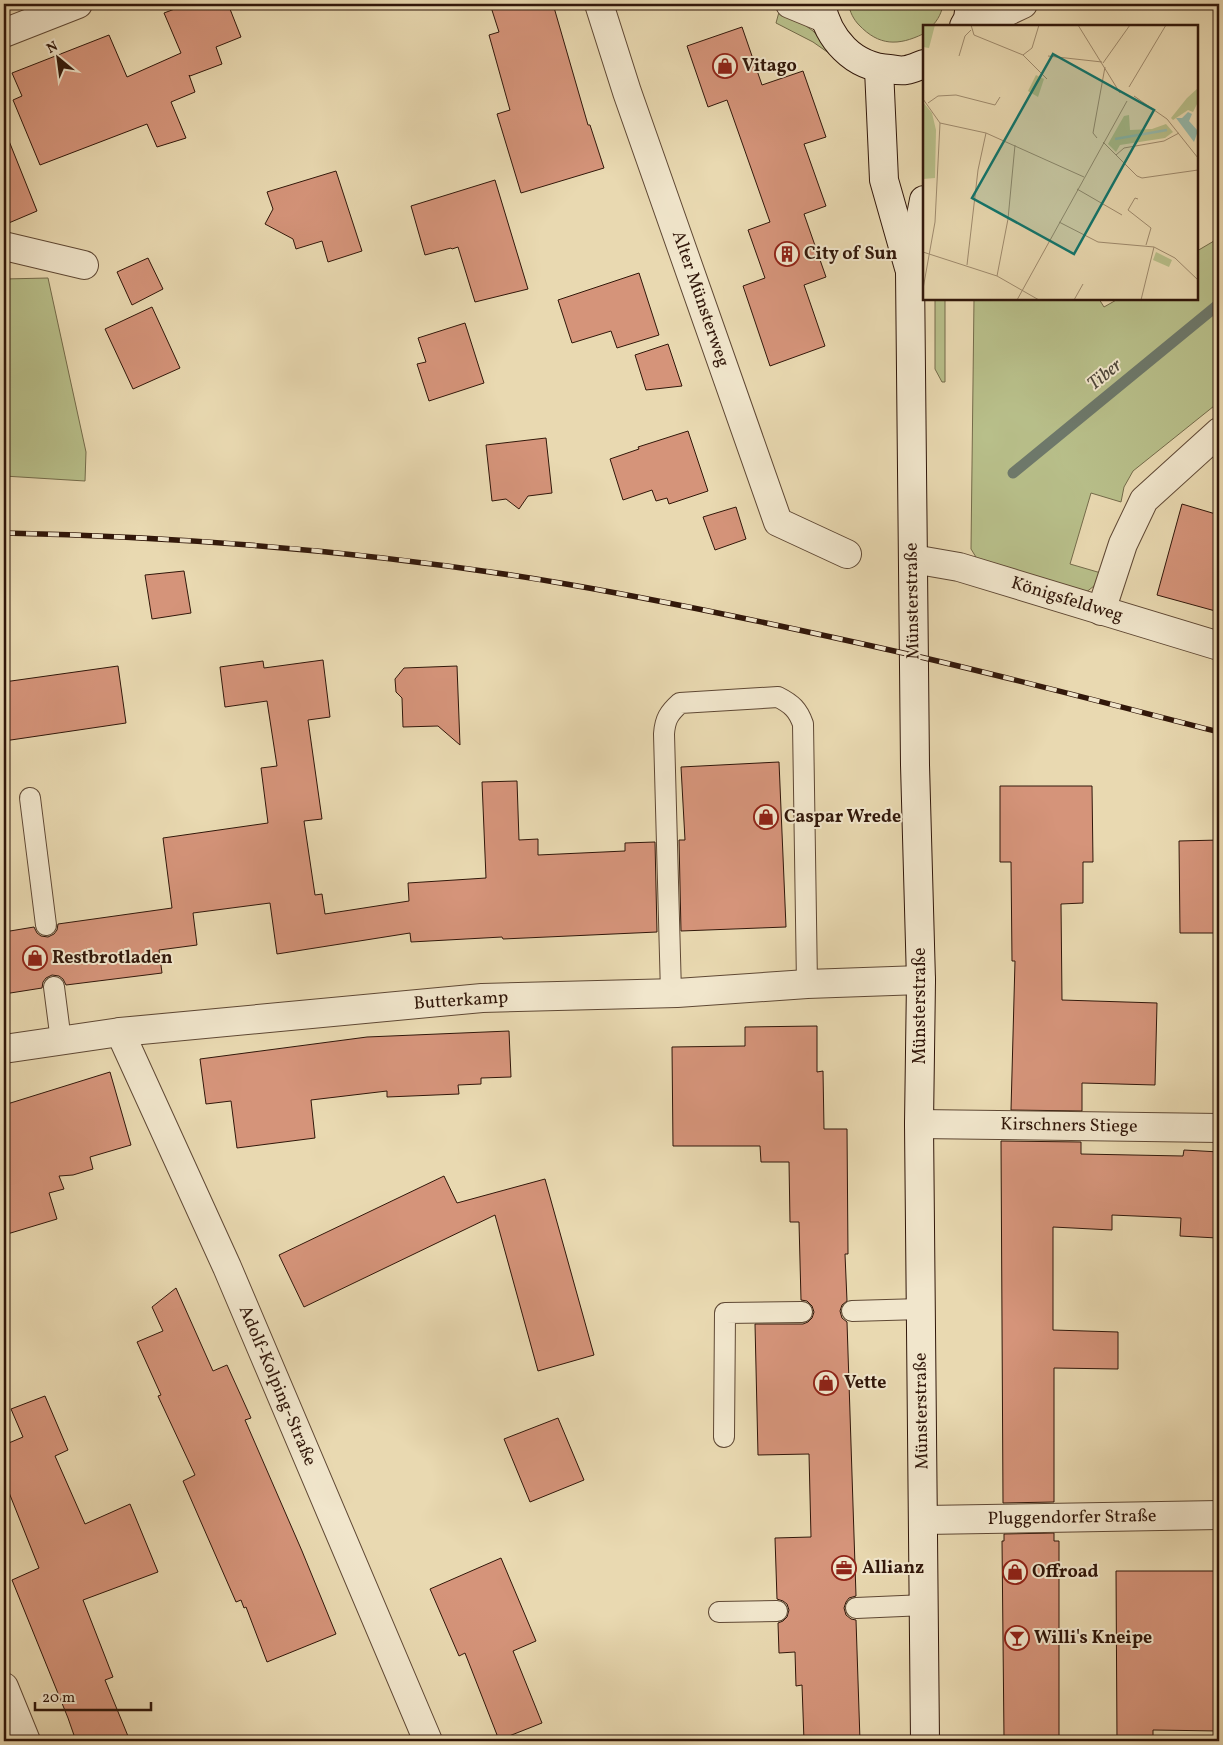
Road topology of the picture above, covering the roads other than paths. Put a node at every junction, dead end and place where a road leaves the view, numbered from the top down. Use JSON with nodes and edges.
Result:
{"nodes":[{"id":1,"x":78,"y":4,"type":"edge"},
{"id":2,"x":599,"y":4,"type":"edge"},
{"id":3,"x":790,"y":4,"type":"edge"},
{"id":4,"x":1023,"y":4,"type":"edge"},
{"id":5,"x":822,"y":11,"type":"edge"},
{"id":6,"x":967,"y":16,"type":"edge"},
{"id":7,"x":4,"y":33,"type":"edge"},
{"id":8,"x":923,"y":64,"type":"edge"},
{"id":9,"x":879,"y":68,"type":"junction"},
{"id":10,"x":923,"y":205,"type":"edge"},
{"id":11,"x":4,"y":246,"type":"edge"},
{"id":12,"x":84,"y":265,"type":"dead end"},
{"id":13,"x":910,"y":272,"type":"junction"},
{"id":14,"x":1219,"y":432,"type":"edge"},
{"id":15,"x":847,"y":554,"type":"dead end"},
{"id":16,"x":913,"y":559,"type":"junction"},
{"id":17,"x":1101,"y":611,"type":"junction"},
{"id":18,"x":1219,"y":646,"type":"edge"},
{"id":19,"x":30,"y":798,"type":"dead end"},
{"id":20,"x":46,"y":925,"type":"dead end"},
{"id":21,"x":921,"y":980,"type":"junction"},
{"id":22,"x":808,"y":984,"type":"junction"},
{"id":23,"x":54,"y":987,"type":"dead end"},
{"id":24,"x":671,"y":993,"type":"junction"},
{"id":25,"x":120,"y":1032,"type":"junction"},
{"id":26,"x":62,"y":1041,"type":"junction"},
{"id":27,"x":4,"y":1049,"type":"edge"},
{"id":28,"x":920,"y":1124,"type":"junction"},
{"id":29,"x":1219,"y":1128,"type":"edge"},
{"id":30,"x":921,"y":1310,"type":"junction"},
{"id":31,"x":852,"y":1311,"type":"dead end"},
{"id":32,"x":802,"y":1312,"type":"dead end"},
{"id":33,"x":724,"y":1437,"type":"dead end"},
{"id":34,"x":1219,"y":1515,"type":"edge"},
{"id":35,"x":924,"y":1520,"type":"junction"},
{"id":36,"x":925,"y":1605,"type":"junction"},
{"id":37,"x":856,"y":1608,"type":"dead end"},
{"id":38,"x":777,"y":1611,"type":"dead end"},
{"id":39,"x":719,"y":1612,"type":"dead end"},
{"id":40,"x":4,"y":1688,"type":"edge"},
{"id":41,"x":26,"y":1741,"type":"edge"},
{"id":42,"x":428,"y":1741,"type":"edge"},
{"id":43,"x":925,"y":1741,"type":"edge"}],
"edges":[{"from":1,"to":7,"type":"street"},
{"from":2,"to":15,"type":"street","name":"Alter Münsterweg"},
{"from":3,"to":5,"type":"street"},
{"from":4,"to":6,"type":"street"},
{"from":5,"to":9,"type":"street"},
{"from":8,"to":9,"type":"street"},
{"from":9,"to":13,"type":"street","name":"Münsterstraße"},
{"from":10,"to":13,"type":"street","name":"Münsterstraße"},
{"from":11,"to":12,"type":"street"},
{"from":13,"to":16,"type":"street","name":"Münsterstraße"},
{"from":14,"to":17,"type":"street"},
{"from":16,"to":17,"type":"street","name":"Königsfeldweg"},
{"from":16,"to":21,"type":"street","name":"Münsterstraße"},
{"from":17,"to":18,"type":"street","name":"Königsfeldweg"},
{"from":19,"to":20,"type":"lane"},
{"from":21,"to":22,"type":"street","name":"Butterkamp"},
{"from":21,"to":28,"type":"street","name":"Münsterstraße"},
{"from":22,"to":24,"type":"street","name":"Butterkamp"},
{"from":22,"to":24,"type":"lane"},
{"from":23,"to":26,"type":"lane"},
{"from":24,"to":25,"type":"street","name":"Butterkamp"},
{"from":25,"to":26,"type":"street","name":"Butterkamp"},
{"from":25,"to":42,"type":"street","name":"Adolf-Kolping-Straße"},
{"from":26,"to":27,"type":"street","name":"Butterkamp"},
{"from":28,"to":29,"type":"street","name":"Kirschners Stiege"},
{"from":28,"to":30,"type":"street","name":"Münsterstraße"},
{"from":30,"to":31,"type":"lane"},
{"from":30,"to":35,"type":"street","name":"Münsterstraße"},
{"from":32,"to":33,"type":"lane"},
{"from":34,"to":35,"type":"street","name":"Pluggendorfer Straße"},
{"from":35,"to":36,"type":"street","name":"Münsterstraße"},
{"from":36,"to":37,"type":"lane"},
{"from":36,"to":43,"type":"street","name":"Münsterstraße"},
{"from":38,"to":39,"type":"lane"},
{"from":40,"to":41,"type":"street"}]}
